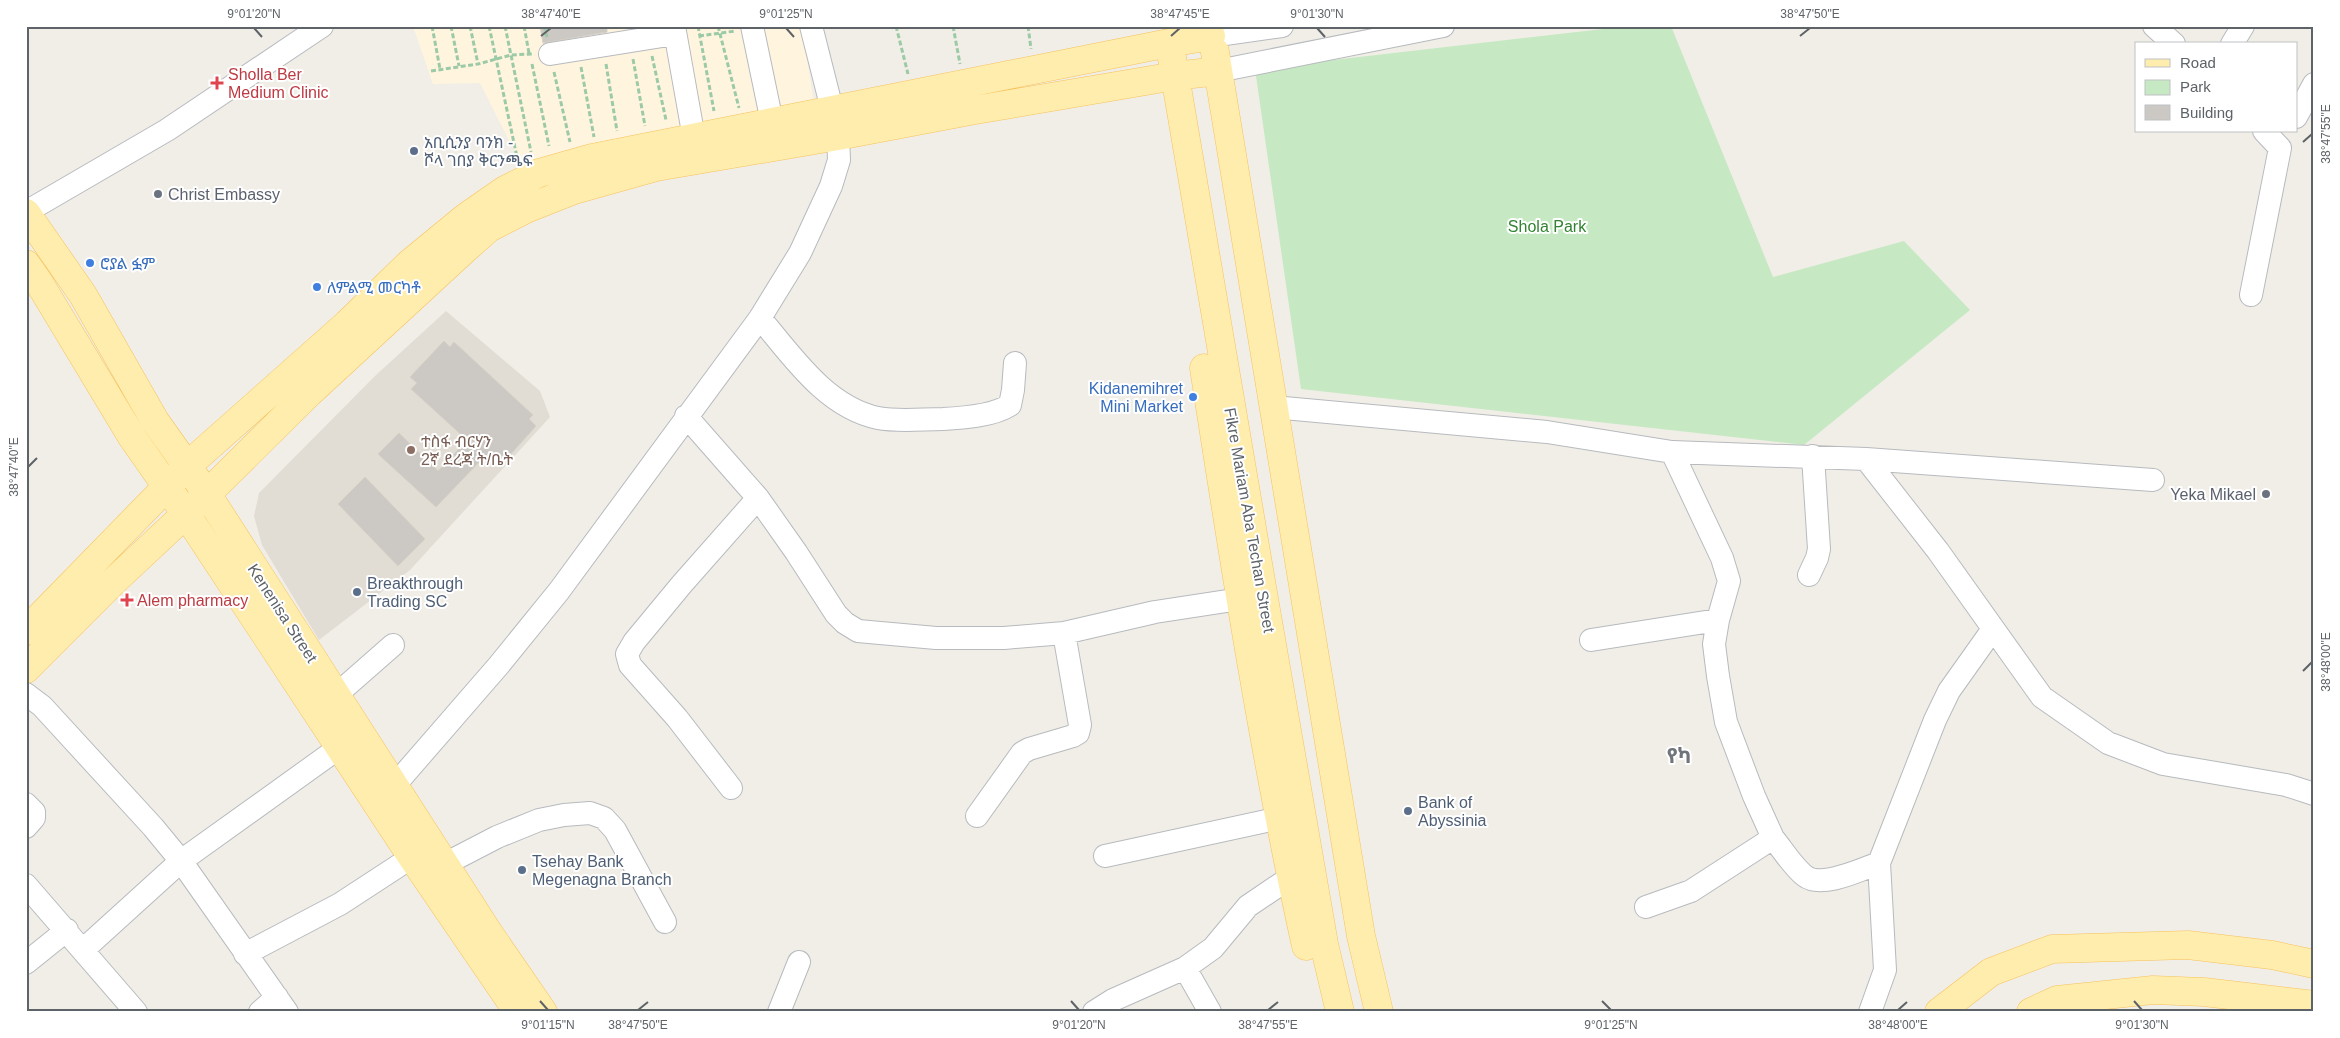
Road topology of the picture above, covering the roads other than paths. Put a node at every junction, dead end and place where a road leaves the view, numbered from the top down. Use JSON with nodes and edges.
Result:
{"nodes":[{"id":1,"x":322,"y":26,"type":"edge"},
{"id":2,"x":811,"y":26,"type":"edge"},
{"id":3,"x":1282,"y":26,"type":"edge"},
{"id":4,"x":1443,"y":26,"type":"edge"},
{"id":5,"x":2154,"y":26,"type":"edge"},
{"id":6,"x":2243,"y":26,"type":"edge"},
{"id":7,"x":753,"y":27,"type":"edge"},
{"id":8,"x":1411,"y":29,"type":"edge"},
{"id":9,"x":1210,"y":31,"type":"edge"},
{"id":10,"x":675,"y":34,"type":"edge"},
{"id":11,"x":1167,"y":34,"type":"edge"},
{"id":12,"x":622,"y":39,"type":"edge"},
{"id":13,"x":2172,"y":42,"type":"edge"},
{"id":14,"x":2233,"y":42,"type":"edge"},
{"id":15,"x":540,"y":54,"type":"road end"},
{"id":16,"x":1218,"y":71,"type":"junction"},
{"id":17,"x":1175,"y":76,"type":"junction"},
{"id":18,"x":2314,"y":84,"type":"edge"},
{"id":19,"x":832,"y":109,"type":"junction"},
{"id":20,"x":2298,"y":113,"type":"edge"},
{"id":21,"x":772,"y":122,"type":"junction"},
{"id":22,"x":2266,"y":132,"type":"edge"},
{"id":23,"x":838,"y":136,"type":"junction"},
{"id":24,"x":694,"y":138,"type":"junction"},
{"id":25,"x":2284,"y":140,"type":"edge"},
{"id":26,"x":1192,"y":171,"type":"junction"},
{"id":27,"x":26,"y":213,"type":"edge"},
{"id":28,"x":30,"y":276,"type":"edge"},
{"id":29,"x":2251,"y":295,"type":"dead end"},
{"id":30,"x":760,"y":318,"type":"junction"},
{"id":31,"x":356,"y":333,"type":"junction"},
{"id":32,"x":1015,"y":363,"type":"dead end"},
{"id":33,"x":1273,"y":407,"type":"junction"},
{"id":34,"x":686,"y":416,"type":"junction"},
{"id":35,"x":1672,"y":452,"type":"junction"},
{"id":36,"x":1813,"y":456,"type":"junction"},
{"id":37,"x":1866,"y":459,"type":"junction"},
{"id":38,"x":187,"y":466,"type":"junction"},
{"id":39,"x":2153,"y":480,"type":"dead end"},
{"id":40,"x":166,"y":486,"type":"junction"},
{"id":41,"x":207,"y":494,"type":"junction"},
{"id":42,"x":758,"y":498,"type":"junction"},
{"id":43,"x":186,"y":514,"type":"junction"},
{"id":44,"x":1809,"y":575,"type":"dead end"},
{"id":45,"x":1240,"y":599,"type":"junction"},
{"id":46,"x":1718,"y":620,"type":"junction"},
{"id":47,"x":28,"y":624,"type":"edge"},
{"id":48,"x":1993,"y":629,"type":"junction"},
{"id":49,"x":1064,"y":633,"type":"junction"},
{"id":50,"x":1591,"y":640,"type":"dead end"},
{"id":51,"x":393,"y":645,"type":"dead end"},
{"id":52,"x":26,"y":669,"type":"edge"},
{"id":53,"x":26,"y":694,"type":"edge"},
{"id":54,"x":336,"y":695,"type":"junction"},
{"id":55,"x":340,"y":747,"type":"junction"},
{"id":56,"x":731,"y":788,"type":"dead end"},
{"id":57,"x":384,"y":792,"type":"junction"},
{"id":58,"x":2314,"y":794,"type":"edge"},
{"id":59,"x":26,"y":804,"type":"edge"},
{"id":60,"x":977,"y":816,"type":"dead end"},
{"id":61,"x":1280,"y":818,"type":"junction"},
{"id":62,"x":26,"y":827,"type":"edge"},
{"id":63,"x":1773,"y":838,"type":"junction"},
{"id":64,"x":1104,"y":856,"type":"dead end"},
{"id":65,"x":412,"y":857,"type":"junction"},
{"id":66,"x":181,"y":861,"type":"junction"},
{"id":67,"x":1879,"y":863,"type":"junction"},
{"id":68,"x":445,"y":864,"type":"junction"},
{"id":69,"x":1291,"y":877,"type":"junction"},
{"id":70,"x":26,"y":885,"type":"edge"},
{"id":71,"x":1646,"y":907,"type":"dead end"},
{"id":72,"x":665,"y":922,"type":"dead end"},
{"id":73,"x":67,"y":930,"type":"junction"},
{"id":74,"x":1361,"y":936,"type":"junction"},
{"id":75,"x":481,"y":940,"type":"junction"},
{"id":76,"x":1324,"y":944,"type":"junction"},
{"id":77,"x":84,"y":949,"type":"junction"},
{"id":78,"x":245,"y":954,"type":"junction"},
{"id":79,"x":799,"y":962,"type":"dead end"},
{"id":80,"x":26,"y":963,"type":"edge"},
{"id":81,"x":2314,"y":964,"type":"edge"},
{"id":82,"x":1184,"y":968,"type":"junction"},
{"id":83,"x":282,"y":1004,"type":"edge"},
{"id":84,"x":2298,"y":1007,"type":"edge"},
{"id":85,"x":136,"y":1012,"type":"edge"},
{"id":86,"x":260,"y":1012,"type":"edge"},
{"id":87,"x":518,"y":1012,"type":"edge"},
{"id":88,"x":543,"y":1012,"type":"edge"},
{"id":89,"x":779,"y":1012,"type":"edge"},
{"id":90,"x":1094,"y":1012,"type":"edge"},
{"id":91,"x":1210,"y":1012,"type":"edge"},
{"id":92,"x":1321,"y":1012,"type":"edge"},
{"id":93,"x":1340,"y":1012,"type":"edge"},
{"id":94,"x":1378,"y":1012,"type":"edge"},
{"id":95,"x":1870,"y":1012,"type":"edge"},
{"id":96,"x":1939,"y":1012,"type":"edge"},
{"id":97,"x":2031,"y":1012,"type":"edge"}],
"edges":[{"from":1,"to":27,"type":"street"},
{"from":2,"to":19,"type":"street"},
{"from":3,"to":9,"type":"street"},
{"from":4,"to":8,"type":"street"},
{"from":5,"to":13,"type":"street"},
{"from":6,"to":14,"type":"street"},
{"from":7,"to":21,"type":"street"},
{"from":8,"to":16,"type":"street"},
{"from":9,"to":11,"type":"main road"},
{"from":9,"to":16,"type":"main road"},
{"from":10,"to":12,"type":"street"},
{"from":10,"to":24,"type":"street"},
{"from":11,"to":17,"type":"main road","name":"Fikre Mariam Aba Techan Street"},
{"from":11,"to":19,"type":"main road"},
{"from":12,"to":15,"type":"street"},
{"from":16,"to":17,"type":"main road"},
{"from":16,"to":33,"type":"main road"},
{"from":17,"to":23,"type":"main road"},
{"from":17,"to":26,"type":"main road","name":"Fikre Mariam Aba Techan Street"},
{"from":18,"to":20,"type":"street"},
{"from":19,"to":21,"type":"main road"},
{"from":21,"to":24,"type":"main road"},
{"from":22,"to":25,"type":"street"},
{"from":23,"to":30,"type":"street"},
{"from":23,"to":31,"type":"main road"},
{"from":24,"to":31,"type":"main road"},
{"from":25,"to":29,"type":"street"},
{"from":26,"to":45,"type":"main road"},
{"from":26,"to":76,"type":"main road","name":"Fikre Mariam Aba Techan Street"},
{"from":27,"to":38,"type":"main road","name":"Kenenisa Street"},
{"from":28,"to":40,"type":"main road","name":"Kenenisa Street"},
{"from":30,"to":32,"type":"street"},
{"from":30,"to":34,"type":"street"},
{"from":31,"to":38,"type":"main road"},
{"from":31,"to":41,"type":"main road"},
{"from":33,"to":35,"type":"street"},
{"from":33,"to":74,"type":"main road"},
{"from":34,"to":42,"type":"street"},
{"from":34,"to":57,"type":"street"},
{"from":35,"to":36,"type":"street"},
{"from":35,"to":46,"type":"street"},
{"from":36,"to":37,"type":"street"},
{"from":36,"to":44,"type":"street"},
{"from":37,"to":39,"type":"street"},
{"from":37,"to":48,"type":"street"},
{"from":38,"to":40,"type":"main road"},
{"from":38,"to":41,"type":"main road","name":"Kenenisa Street"},
{"from":40,"to":43,"type":"main road","name":"Kenenisa Street"},
{"from":40,"to":47,"type":"main road"},
{"from":41,"to":43,"type":"main road"},
{"from":41,"to":54,"type":"main road","name":"Kenenisa Street"},
{"from":42,"to":49,"type":"street"},
{"from":42,"to":56,"type":"street"},
{"from":43,"to":52,"type":"main road"},
{"from":43,"to":55,"type":"main road","name":"Kenenisa Street"},
{"from":45,"to":49,"type":"street"},
{"from":45,"to":61,"type":"main road"},
{"from":46,"to":50,"type":"street"},
{"from":46,"to":63,"type":"street"},
{"from":48,"to":58,"type":"street"},
{"from":48,"to":67,"type":"street"},
{"from":49,"to":60,"type":"street"},
{"from":51,"to":54,"type":"street"},
{"from":53,"to":66,"type":"street"},
{"from":54,"to":57,"type":"main road","name":"Kenenisa Street"},
{"from":55,"to":57,"type":"main road","name":"Kenenisa Street"},
{"from":55,"to":66,"type":"street"},
{"from":57,"to":65,"type":"main road","name":"Kenenisa Street"},
{"from":57,"to":68,"type":"main road","name":"Kenenisa Street"},
{"from":59,"to":62,"type":"street"},
{"from":61,"to":64,"type":"street"},
{"from":61,"to":69,"type":"main road"},
{"from":63,"to":67,"type":"street"},
{"from":63,"to":71,"type":"street"},
{"from":65,"to":75,"type":"main road","name":"Kenenisa Street"},
{"from":65,"to":78,"type":"street"},
{"from":66,"to":77,"type":"street"},
{"from":66,"to":78,"type":"street"},
{"from":67,"to":95,"type":"street"},
{"from":68,"to":72,"type":"street"},
{"from":68,"to":75,"type":"main road","name":"Kenenisa Street"},
{"from":69,"to":82,"type":"street"},
{"from":69,"to":92,"type":"main road"},
{"from":70,"to":73,"type":"street"},
{"from":73,"to":77,"type":"street"},
{"from":73,"to":80,"type":"street"},
{"from":74,"to":76,"type":"main road"},
{"from":74,"to":94,"type":"main road"},
{"from":75,"to":87,"type":"main road","name":"Kenenisa Street"},
{"from":75,"to":88,"type":"main road","name":"Kenenisa Street"},
{"from":76,"to":93,"type":"main road","name":"Fikre Mariam Aba Techan Street"},
{"from":77,"to":85,"type":"street"},
{"from":78,"to":83,"type":"street"},
{"from":79,"to":89,"type":"street"},
{"from":81,"to":96,"type":"main road"},
{"from":82,"to":90,"type":"street"},
{"from":82,"to":91,"type":"street"},
{"from":83,"to":86,"type":"street"},
{"from":84,"to":97,"type":"main road"}]}
